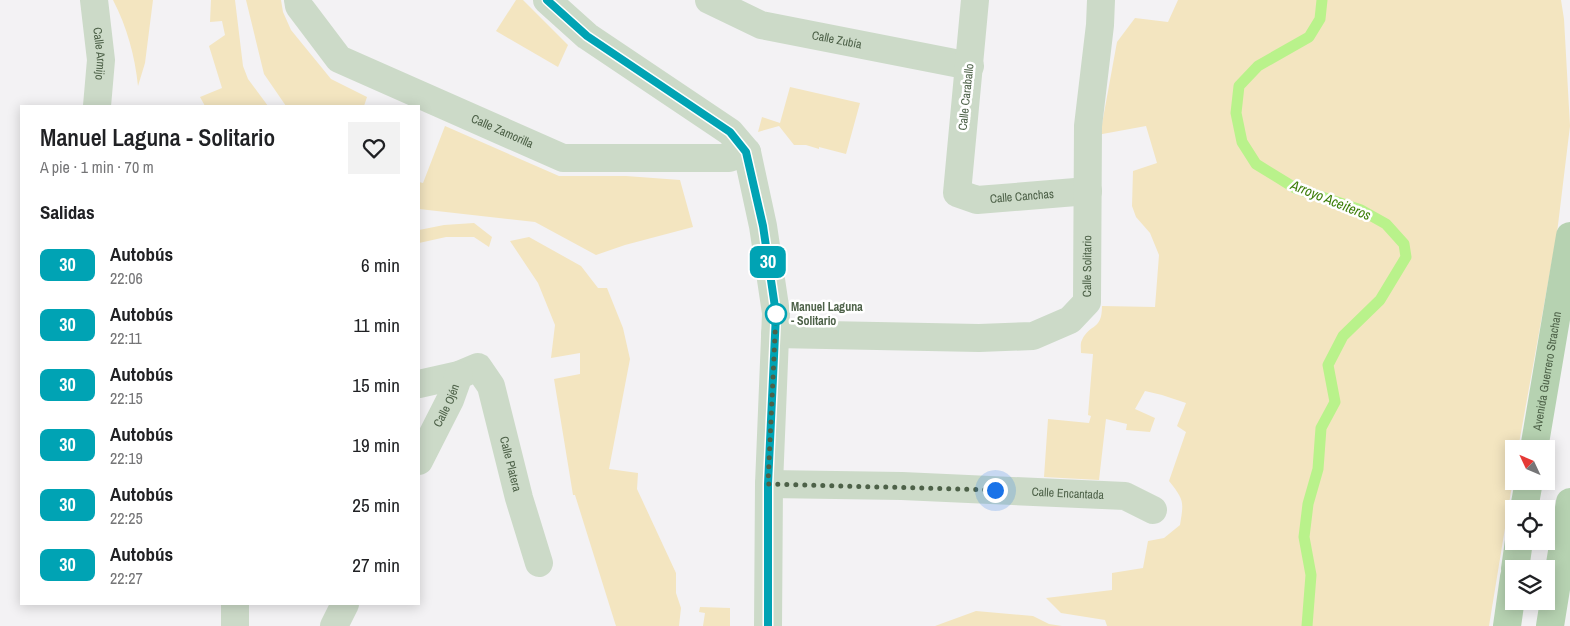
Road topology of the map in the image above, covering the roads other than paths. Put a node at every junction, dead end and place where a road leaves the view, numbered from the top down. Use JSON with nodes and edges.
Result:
{"nodes":[{"id":1,"x":94,"y":0,"type":"edge"},
{"id":2,"x":298,"y":0,"type":"edge"},
{"id":3,"x":547,"y":0,"type":"edge"},
{"id":4,"x":708,"y":0,"type":"edge"},
{"id":5,"x":975,"y":0,"type":"edge"},
{"id":6,"x":1101,"y":0,"type":"edge"},
{"id":7,"x":970,"y":66,"type":"junction"},
{"id":8,"x":97,"y":105,"type":"edge"},
{"id":9,"x":746,"y":152,"type":"junction"},
{"id":10,"x":1088,"y":191,"type":"junction"},
{"id":11,"x":957,"y":193,"type":"joint"},
{"id":12,"x":1570,"y":236,"type":"edge"},
{"id":13,"x":776,"y":334,"type":"junction"},
{"id":14,"x":469,"y":371,"type":"junction"},
{"id":15,"x":420,"y":384,"type":"edge"},
{"id":16,"x":1540,"y":408,"type":"junction"},
{"id":17,"x":1535,"y":440,"type":"edge"},
{"id":18,"x":1542,"y":440,"type":"edge"},
{"id":19,"x":420,"y":459,"type":"edge"},
{"id":20,"x":768,"y":484,"type":"junction"},
{"id":21,"x":1570,"y":502,"type":"edge"},
{"id":22,"x":1154,"y":510,"type":"dead end"},
{"id":23,"x":539,"y":563,"type":"dead end"},
{"id":24,"x":235,"y":605,"type":"edge"},
{"id":25,"x":344,"y":605,"type":"edge"},
{"id":26,"x":1509,"y":610,"type":"edge"},
{"id":27,"x":1527,"y":610,"type":"edge"},
{"id":28,"x":234,"y":626,"type":"edge"},
{"id":29,"x":334,"y":626,"type":"edge"},
{"id":30,"x":768,"y":626,"type":"edge"},
{"id":31,"x":1507,"y":626,"type":"edge"},
{"id":32,"x":1524,"y":626,"type":"edge"},
{"id":33,"x":1550,"y":626,"type":"edge"}],
"edges":[{"from":1,"to":8,"type":"street","name":"Calle Armijo"},
{"from":2,"to":9,"type":"street","name":"Calle Zamorilla"},
{"from":3,"to":9,"type":"street"},
{"from":4,"to":7,"type":"street","name":"Calle Zubía"},
{"from":5,"to":7,"type":"street","name":"Calle Caraballo"},
{"from":6,"to":10,"type":"street","name":"Calle Solitario"},
{"from":7,"to":11,"type":"street","name":"Calle Caraballo"},
{"from":9,"to":13,"type":"street"},
{"from":10,"to":11,"type":"street","name":"Calle Canchas"},
{"from":10,"to":13,"type":"street","name":"Calle Solitario"},
{"from":12,"to":16,"type":"main road","name":"Avenida Guerrero Strachan"},
{"from":13,"to":20,"type":"street"},
{"from":14,"to":15,"type":"street"},
{"from":14,"to":19,"type":"street","name":"Calle Ojén"},
{"from":14,"to":23,"type":"street","name":"Calle Platera"},
{"from":16,"to":17,"type":"main road","name":"Avenida Guerrero Strachan"},
{"from":16,"to":18,"type":"main road"},
{"from":20,"to":22,"type":"street","name":"Calle Encantada"},
{"from":20,"to":30,"type":"street"},
{"from":21,"to":33,"type":"main road"},
{"from":24,"to":28,"type":"street"},
{"from":25,"to":29,"type":"street"},
{"from":26,"to":31,"type":"main road"},
{"from":27,"to":32,"type":"main road"}]}
